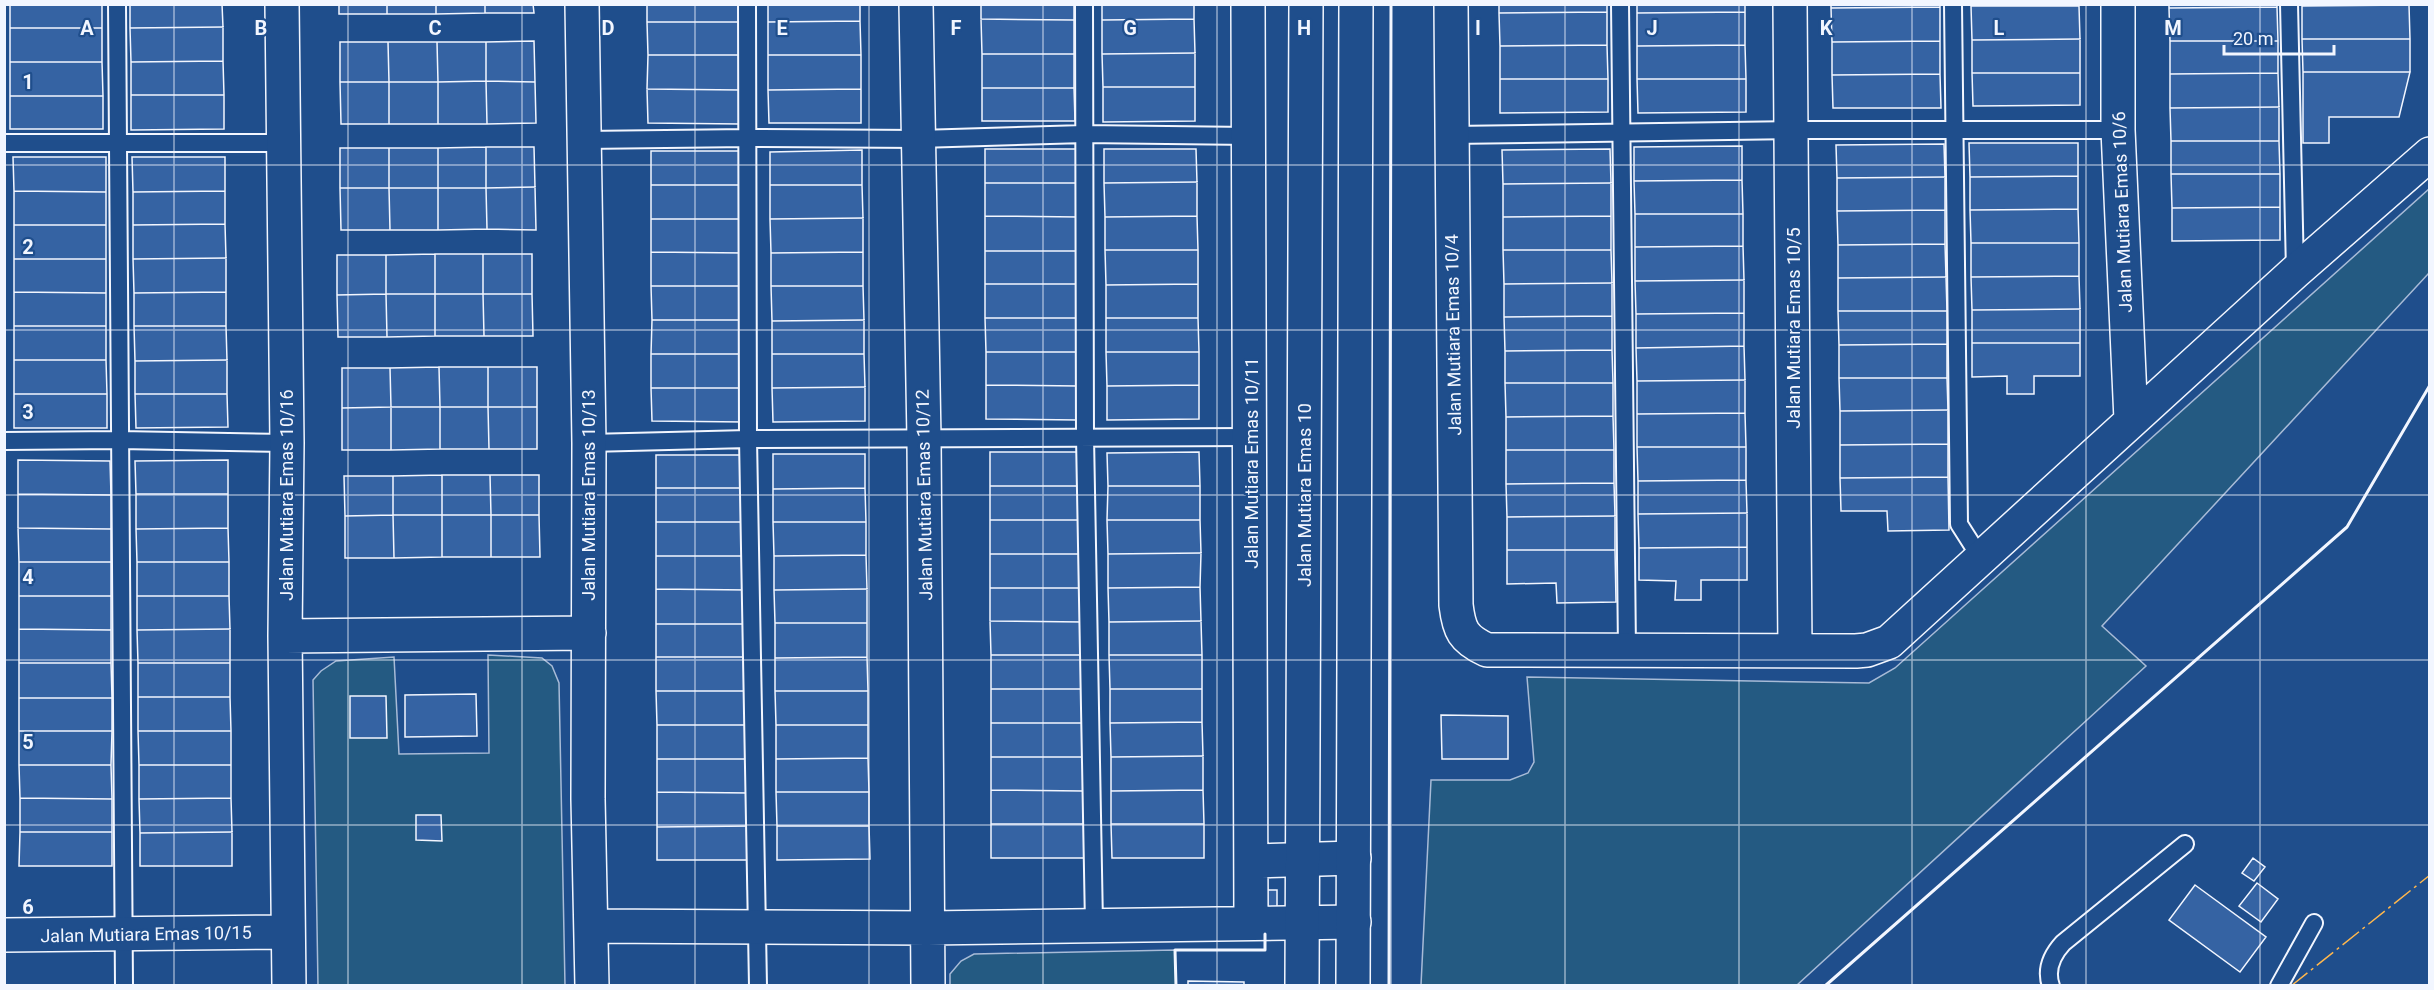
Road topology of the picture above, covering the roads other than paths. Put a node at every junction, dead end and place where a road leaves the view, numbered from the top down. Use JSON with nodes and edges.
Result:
{"nodes":[{"id":1,"x":117,"y":4,"type":"edge"},
{"id":2,"x":282,"y":4,"type":"edge"},
{"id":3,"x":582,"y":4,"type":"edge"},
{"id":4,"x":747,"y":4,"type":"edge"},
{"id":5,"x":916,"y":4,"type":"edge"},
{"id":6,"x":1084,"y":4,"type":"edge"},
{"id":7,"x":1248,"y":4,"type":"edge"},
{"id":8,"x":1306,"y":4,"type":"edge"},
{"id":9,"x":1356,"y":4,"type":"edge"},
{"id":10,"x":1451,"y":4,"type":"edge"},
{"id":11,"x":1620,"y":4,"type":"edge"},
{"id":12,"x":1790,"y":4,"type":"edge"},
{"id":13,"x":1953,"y":4,"type":"edge"},
{"id":14,"x":2118,"y":4,"type":"edge"},
{"id":15,"x":2289,"y":4,"type":"edge"},
{"id":16,"x":1792,"y":130,"type":"junction"},
{"id":17,"x":1955,"y":130,"type":"junction"},
{"id":18,"x":2118,"y":130,"type":"junction"},
{"id":19,"x":1621,"y":133,"type":"junction"},
{"id":20,"x":1084,"y":134,"type":"junction"},
{"id":21,"x":1451,"y":135,"type":"junction"},
{"id":22,"x":1250,"y":136,"type":"junction"},
{"id":23,"x":747,"y":138,"type":"junction"},
{"id":24,"x":919,"y":139,"type":"junction"},
{"id":25,"x":584,"y":140,"type":"junction"},
{"id":26,"x":118,"y":142,"type":"junction"},
{"id":27,"x":4,"y":143,"type":"edge"},
{"id":28,"x":283,"y":143,"type":"junction"},
{"id":29,"x":2430,"y":154,"type":"edge"},
{"id":30,"x":2295,"y":272,"type":"junction"},
{"id":31,"x":2131,"y":420,"type":"junction"},
{"id":32,"x":1085,"y":437,"type":"junction"},
{"id":33,"x":1251,"y":437,"type":"junction"},
{"id":34,"x":748,"y":439,"type":"junction"},
{"id":35,"x":924,"y":439,"type":"junction"},
{"id":36,"x":120,"y":440,"type":"junction"},
{"id":37,"x":4,"y":441,"type":"edge"},
{"id":38,"x":287,"y":443,"type":"junction"},
{"id":39,"x":589,"y":443,"type":"junction"},
{"id":40,"x":1980,"y":557,"type":"junction"},
{"id":41,"x":588,"y":633,"type":"junction"},
{"id":42,"x":285,"y":636,"type":"junction"},
{"id":43,"x":1627,"y":650,"type":"junction"},
{"id":44,"x":1795,"y":651,"type":"junction"},
{"id":45,"x":2185,"y":844,"type":"dead end"},
{"id":46,"x":1354,"y":858,"type":"junction"},
{"id":47,"x":1303,"y":859,"type":"junction"},
{"id":48,"x":1251,"y":861,"type":"junction"},
{"id":49,"x":1251,"y":922,"type":"junction"},
{"id":50,"x":1303,"y":922,"type":"junction"},
{"id":51,"x":1354,"y":922,"type":"junction"},
{"id":52,"x":2314,"y":923,"type":"dead end"},
{"id":53,"x":1094,"y":924,"type":"junction"},
{"id":54,"x":592,"y":926,"type":"junction"},
{"id":55,"x":757,"y":926,"type":"junction"},
{"id":56,"x":928,"y":928,"type":"junction"},
{"id":57,"x":288,"y":932,"type":"junction"},
{"id":58,"x":124,"y":934,"type":"junction"},
{"id":59,"x":4,"y":936,"type":"edge"},
{"id":60,"x":124,"y":986,"type":"edge"},
{"id":61,"x":289,"y":986,"type":"edge"},
{"id":62,"x":592,"y":986,"type":"edge"},
{"id":63,"x":758,"y":986,"type":"edge"},
{"id":64,"x":928,"y":986,"type":"edge"},
{"id":65,"x":1302,"y":986,"type":"edge"},
{"id":66,"x":1353,"y":986,"type":"edge"},
{"id":67,"x":2051,"y":986,"type":"edge"},
{"id":68,"x":2279,"y":986,"type":"edge"}],
"edges":[{"from":1,"to":26,"type":"lane"},
{"from":2,"to":28,"type":"street","name":"Jalan Mutiara Emas 10/16"},
{"from":3,"to":25,"type":"street","name":"Jalan Mutiara Emas 10/13"},
{"from":4,"to":23,"type":"lane"},
{"from":5,"to":24,"type":"street","name":"Jalan Mutiara Emas 10/12"},
{"from":6,"to":20,"type":"lane"},
{"from":7,"to":22,"type":"street","name":"Jalan Mutiara Emas 10/11"},
{"from":8,"to":47,"type":"street","name":"Jalan Mutiara Emas 10"},
{"from":9,"to":46,"type":"street"},
{"from":10,"to":21,"type":"street","name":"Jalan Mutiara Emas 10/4"},
{"from":11,"to":19,"type":"lane"},
{"from":12,"to":16,"type":"street","name":"Jalan Mutiara Emas 10/5"},
{"from":13,"to":17,"type":"lane"},
{"from":14,"to":18,"type":"street","name":"Jalan Mutiara Emas 10/6"},
{"from":15,"to":30,"type":"lane"},
{"from":16,"to":17,"type":"lane"},
{"from":16,"to":19,"type":"lane"},
{"from":16,"to":44,"type":"street","name":"Jalan Mutiara Emas 10/5"},
{"from":17,"to":18,"type":"lane"},
{"from":17,"to":40,"type":"lane"},
{"from":18,"to":31,"type":"street","name":"Jalan Mutiara Emas 10/6"},
{"from":19,"to":21,"type":"lane"},
{"from":19,"to":43,"type":"lane"},
{"from":20,"to":22,"type":"lane"},
{"from":20,"to":24,"type":"lane"},
{"from":20,"to":32,"type":"lane"},
{"from":21,"to":43,"type":"street","name":"Jalan Mutiara Emas 10/4"},
{"from":22,"to":33,"type":"street","name":"Jalan Mutiara Emas 10/11"},
{"from":23,"to":24,"type":"lane"},
{"from":23,"to":25,"type":"lane"},
{"from":23,"to":34,"type":"lane"},
{"from":24,"to":35,"type":"street","name":"Jalan Mutiara Emas 10/12"},
{"from":25,"to":39,"type":"street","name":"Jalan Mutiara Emas 10/13"},
{"from":26,"to":27,"type":"lane"},
{"from":26,"to":28,"type":"lane"},
{"from":26,"to":36,"type":"lane"},
{"from":28,"to":38,"type":"street","name":"Jalan Mutiara Emas 10/16"},
{"from":29,"to":30,"type":"street"},
{"from":30,"to":31,"type":"street"},
{"from":31,"to":40,"type":"street"},
{"from":32,"to":33,"type":"lane"},
{"from":32,"to":35,"type":"lane"},
{"from":32,"to":53,"type":"lane"},
{"from":33,"to":48,"type":"street","name":"Jalan Mutiara Emas 10/11"},
{"from":34,"to":35,"type":"lane"},
{"from":34,"to":39,"type":"lane"},
{"from":34,"to":55,"type":"lane"},
{"from":35,"to":56,"type":"street","name":"Jalan Mutiara Emas 10/12"},
{"from":36,"to":37,"type":"lane"},
{"from":36,"to":38,"type":"lane"},
{"from":36,"to":58,"type":"lane"},
{"from":38,"to":42,"type":"street","name":"Jalan Mutiara Emas 10/16"},
{"from":39,"to":41,"type":"street","name":"Jalan Mutiara Emas 10/13"},
{"from":40,"to":44,"type":"street"},
{"from":41,"to":42,"type":"street"},
{"from":41,"to":54,"type":"street","name":"Jalan Mutiara Emas 10/13"},
{"from":42,"to":57,"type":"street","name":"Jalan Mutiara Emas 10/16"},
{"from":43,"to":44,"type":"street"},
{"from":45,"to":67,"type":"lane"},
{"from":46,"to":47,"type":"street"},
{"from":46,"to":51,"type":"street"},
{"from":47,"to":48,"type":"street"},
{"from":47,"to":50,"type":"street","name":"Jalan Mutiara Emas 10"},
{"from":48,"to":49,"type":"street","name":"Jalan Mutiara Emas 10/11"},
{"from":49,"to":50,"type":"street"},
{"from":49,"to":53,"type":"street"},
{"from":50,"to":51,"type":"street"},
{"from":50,"to":65,"type":"street","name":"Jalan Mutiara Emas 10"},
{"from":51,"to":66,"type":"street"},
{"from":52,"to":68,"type":"lane"},
{"from":53,"to":56,"type":"street"},
{"from":54,"to":55,"type":"street"},
{"from":54,"to":62,"type":"street","name":"Jalan Mutiara Emas 10/13"},
{"from":55,"to":56,"type":"street"},
{"from":55,"to":63,"type":"lane"},
{"from":56,"to":64,"type":"street","name":"Jalan Mutiara Emas 10/12"},
{"from":57,"to":58,"type":"street","name":"Jalan Mutiara Emas 10/15"},
{"from":57,"to":61,"type":"street","name":"Jalan Mutiara Emas 10/16"},
{"from":58,"to":59,"type":"street","name":"Jalan Mutiara Emas 10/15"},
{"from":58,"to":60,"type":"lane"}]}
